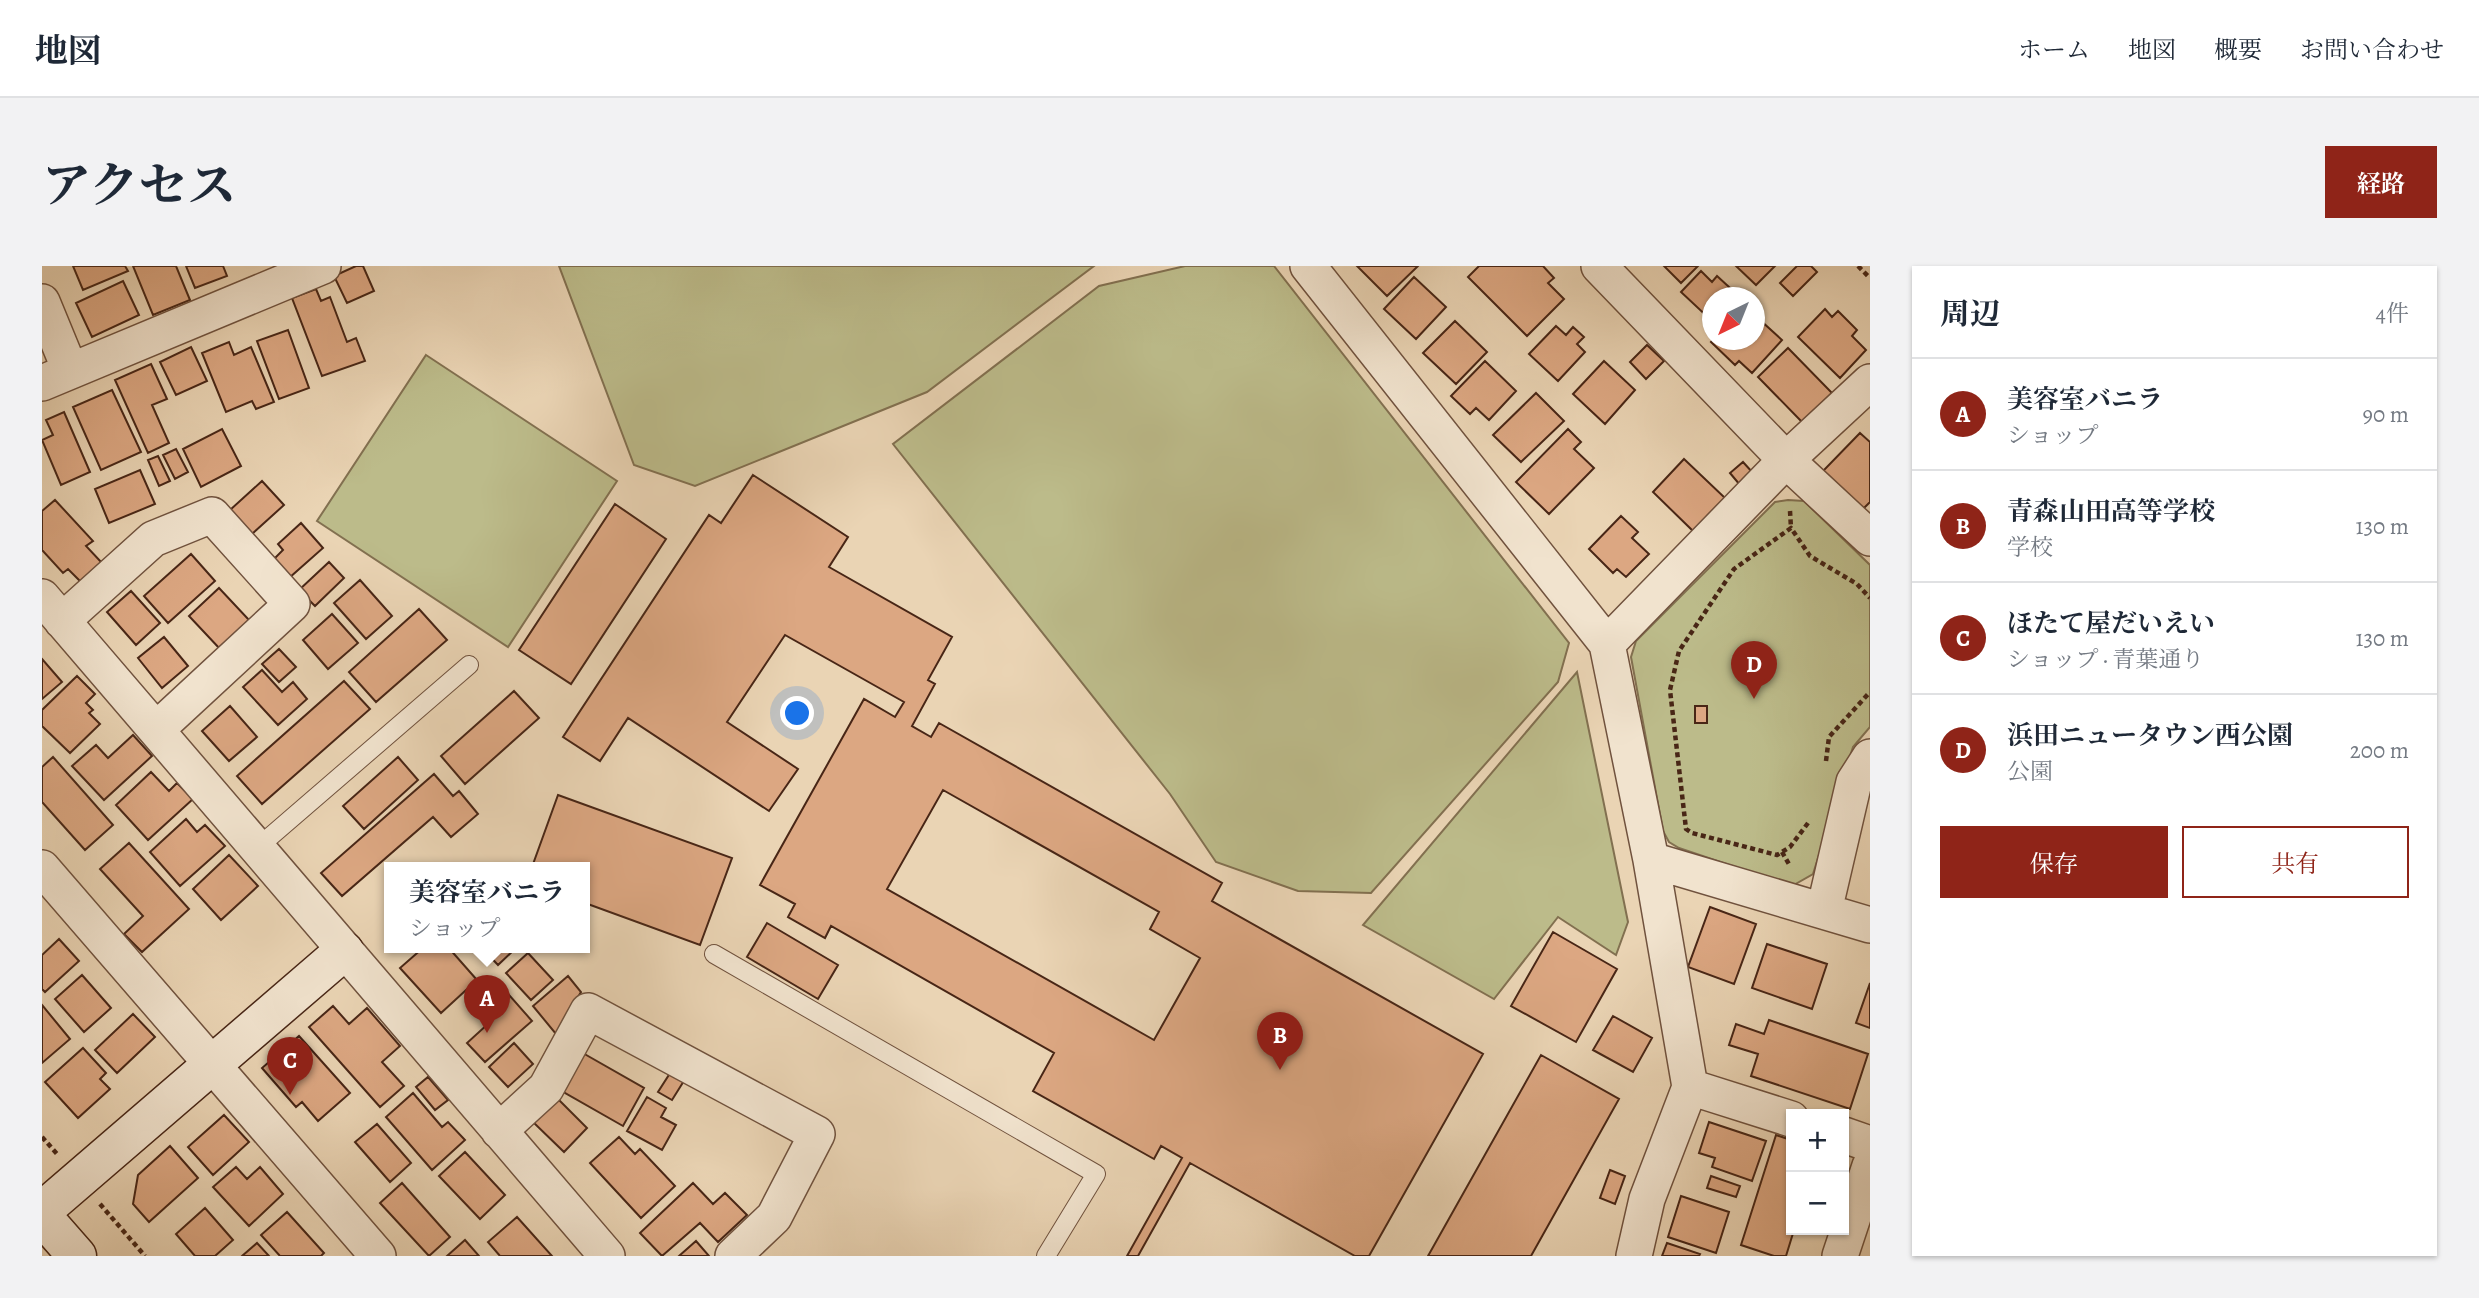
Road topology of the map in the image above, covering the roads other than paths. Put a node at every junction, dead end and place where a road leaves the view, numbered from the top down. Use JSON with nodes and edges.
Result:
{"nodes":[{"id":1,"x":323,"y":266,"type":"edge"},
{"id":2,"x":1308,"y":266,"type":"edge"},
{"id":3,"x":1599,"y":266,"type":"edge"},
{"id":4,"x":283,"y":275,"type":"edge"},
{"id":5,"x":42,"y":302,"type":"edge"},
{"id":6,"x":56,"y":377,"type":"edge"},
{"id":7,"x":1870,"y":382,"type":"edge"},
{"id":8,"x":1786,"y":460,"type":"junction"},
{"id":9,"x":1870,"y":538,"type":"edge"},
{"id":10,"x":52,"y":609,"type":"edge"},
{"id":11,"x":1606,"y":644,"type":"junction"},
{"id":12,"x":469,"y":665,"type":"dead end"},
{"id":13,"x":157,"y":729,"type":"junction"},
{"id":14,"x":1870,"y":757,"type":"edge"},
{"id":15,"x":257,"y":848,"type":"junction"},
{"id":16,"x":1651,"y":860,"type":"junction"},
{"id":17,"x":42,"y":868,"type":"edge"},
{"id":18,"x":1824,"y":911,"type":"junction"},
{"id":19,"x":1870,"y":925,"type":"edge"},
{"id":20,"x":344,"y":951,"type":"junction"},
{"id":21,"x":714,"y":954,"type":"dead end"},
{"id":22,"x":212,"y":1065,"type":"junction"},
{"id":23,"x":1690,"y":1087,"type":"junction"},
{"id":24,"x":1786,"y":1117,"type":"edge"},
{"id":25,"x":499,"y":1131,"type":"junction"},
{"id":26,"x":1849,"y":1137,"type":"edge"},
{"id":27,"x":1870,"y":1144,"type":"edge"},
{"id":28,"x":1870,"y":1166,"type":"edge"},
{"id":29,"x":42,"y":1214,"type":"edge"},
{"id":30,"x":77,"y":1256,"type":"edge"},
{"id":31,"x":378,"y":1256,"type":"edge"},
{"id":32,"x":607,"y":1256,"type":"edge"},
{"id":33,"x":733,"y":1256,"type":"edge"},
{"id":34,"x":1046,"y":1256,"type":"edge"},
{"id":35,"x":1634,"y":1256,"type":"edge"},
{"id":36,"x":1840,"y":1256,"type":"edge"}],
"edges":[{"from":1,"to":4,"type":"street"},
{"from":2,"to":11,"type":"street"},
{"from":3,"to":8,"type":"street"},
{"from":4,"to":6,"type":"street"},
{"from":5,"to":6,"type":"street"},
{"from":7,"to":8,"type":"street"},
{"from":8,"to":9,"type":"street"},
{"from":8,"to":11,"type":"street"},
{"from":10,"to":13,"type":"street"},
{"from":10,"to":13,"type":"street"},
{"from":11,"to":16,"type":"street"},
{"from":12,"to":15,"type":"lane"},
{"from":13,"to":15,"type":"street"},
{"from":14,"to":18,"type":"street"},
{"from":15,"to":20,"type":"street"},
{"from":16,"to":18,"type":"street"},
{"from":16,"to":23,"type":"street"},
{"from":17,"to":22,"type":"street"},
{"from":18,"to":19,"type":"street"},
{"from":20,"to":22,"type":"street"},
{"from":20,"to":25,"type":"street"},
{"from":21,"to":34,"type":"lane"},
{"from":22,"to":29,"type":"street"},
{"from":22,"to":31,"type":"street"},
{"from":23,"to":24,"type":"street"},
{"from":23,"to":35,"type":"street"},
{"from":25,"to":32,"type":"street"},
{"from":25,"to":33,"type":"street"},
{"from":26,"to":27,"type":"street"},
{"from":28,"to":36,"type":"street"},
{"from":29,"to":30,"type":"street"}]}
